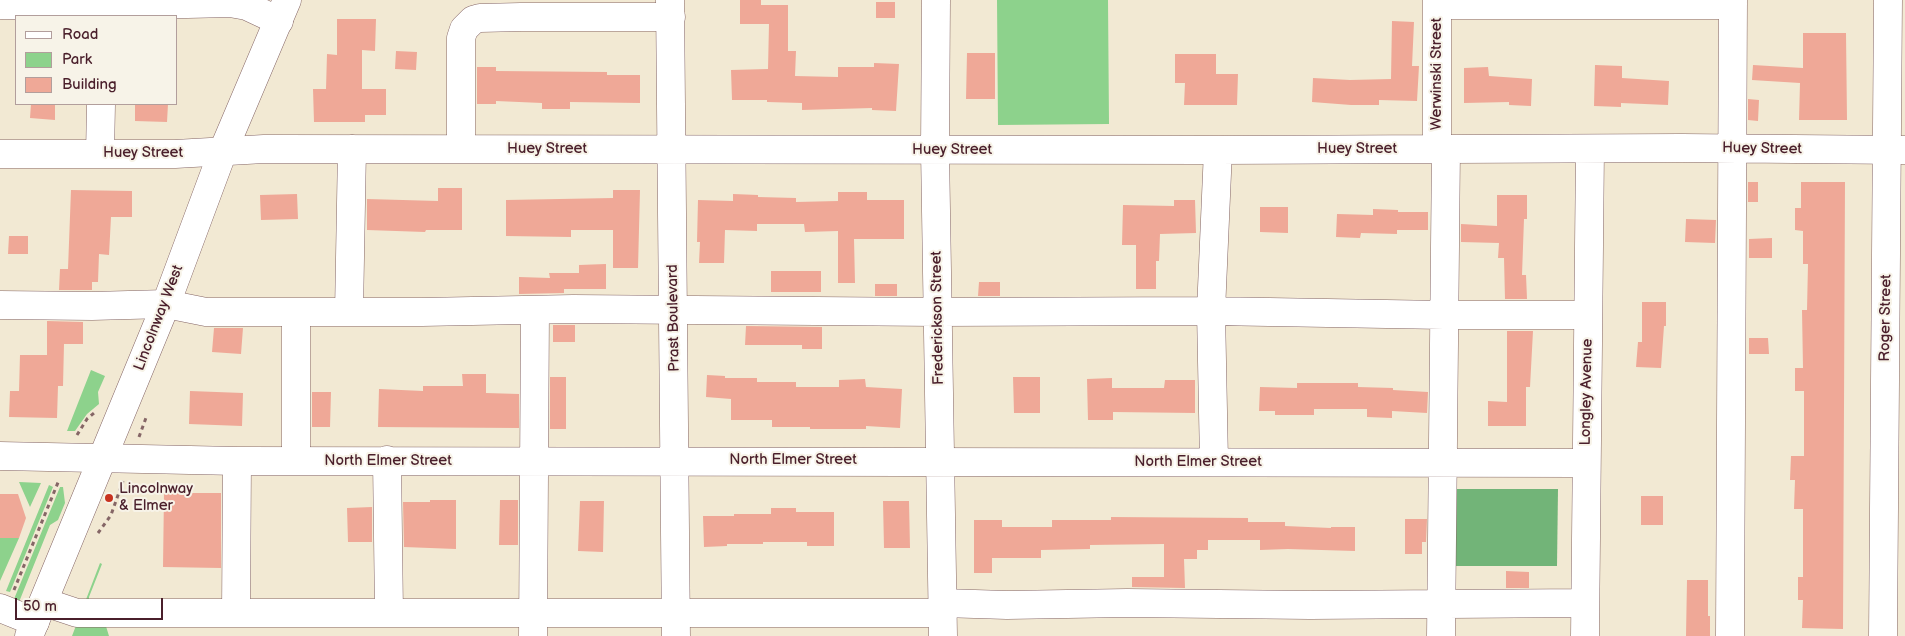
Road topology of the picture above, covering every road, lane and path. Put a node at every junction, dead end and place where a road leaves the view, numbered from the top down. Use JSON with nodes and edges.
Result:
{"nodes":[{"id":1,"x":936,"y":0,"type":"edge"},
{"id":2,"x":1888,"y":0,"type":"edge"},
{"id":3,"x":138,"y":2,"type":"edge"},
{"id":4,"x":1437,"y":3,"type":"edge"},
{"id":5,"x":1733,"y":3,"type":"edge"},
{"id":6,"x":0,"y":5,"type":"edge"},
{"id":7,"x":671,"y":9,"type":"edge"},
{"id":8,"x":283,"y":10,"type":"edge"},
{"id":9,"x":101,"y":11,"type":"edge"},
{"id":10,"x":101,"y":105,"type":"edge"},
{"id":11,"x":672,"y":148,"type":"junction"},
{"id":12,"x":352,"y":149,"type":"junction"},
{"id":13,"x":461,"y":149,"type":"junction"},
{"id":14,"x":1441,"y":149,"type":"junction"},
{"id":15,"x":1590,"y":149,"type":"junction"},
{"id":16,"x":1732,"y":149,"type":"junction"},
{"id":17,"x":935,"y":150,"type":"junction"},
{"id":18,"x":1218,"y":150,"type":"junction"},
{"id":19,"x":1896,"y":150,"type":"edge"},
{"id":20,"x":222,"y":151,"type":"junction"},
{"id":21,"x":0,"y":154,"type":"edge"},
{"id":22,"x":100,"y":154,"type":"junction"},
{"id":23,"x":0,"y":304,"type":"edge"},
{"id":24,"x":166,"y":304,"type":"junction"},
{"id":25,"x":535,"y":310,"type":"junction"},
{"id":26,"x":674,"y":310,"type":"junction"},
{"id":27,"x":1212,"y":311,"type":"junction"},
{"id":28,"x":296,"y":312,"type":"junction"},
{"id":29,"x":349,"y":312,"type":"junction"},
{"id":30,"x":937,"y":312,"type":"junction"},
{"id":31,"x":1444,"y":315,"type":"junction"},
{"id":32,"x":1588,"y":315,"type":"junction"},
{"id":33,"x":100,"y":408,"type":"dead end"},
{"id":34,"x":75,"y":439,"type":"dead end"},
{"id":35,"x":0,"y":456,"type":"edge"},
{"id":36,"x":104,"y":458,"type":"junction"},
{"id":37,"x":237,"y":460,"type":"junction"},
{"id":38,"x":296,"y":460,"type":"junction"},
{"id":39,"x":387,"y":460,"type":"junction"},
{"id":40,"x":676,"y":460,"type":"junction"},
{"id":41,"x":535,"y":461,"type":"junction"},
{"id":42,"x":941,"y":461,"type":"junction"},
{"id":43,"x":1214,"y":462,"type":"junction"},
{"id":44,"x":1442,"y":462,"type":"junction"},
{"id":45,"x":1586,"y":463,"type":"junction"},
{"id":46,"x":126,"y":474,"type":"dead end"},
{"id":47,"x":60,"y":479,"type":"dead end"},
{"id":48,"x":95,"y":541,"type":"dead end"},
{"id":49,"x":1585,"y":603,"type":"junction"},
{"id":50,"x":1441,"y":604,"type":"junction"},
{"id":51,"x":3,"y":609,"type":"edge"},
{"id":52,"x":236,"y":613,"type":"junction"},
{"id":53,"x":389,"y":613,"type":"junction"},
{"id":54,"x":943,"y":618,"type":"edge"},
{"id":55,"x":34,"y":624,"type":"edge"},
{"id":56,"x":190,"y":624,"type":"edge"},
{"id":57,"x":534,"y":624,"type":"edge"},
{"id":58,"x":676,"y":624,"type":"edge"},
{"id":59,"x":1891,"y":635,"type":"edge"},
{"id":60,"x":1441,"y":636,"type":"edge"},
{"id":61,"x":1585,"y":636,"type":"edge"},
{"id":62,"x":1730,"y":636,"type":"edge"}],
"edges":[{"from":1,"to":17,"type":"street","name":"Frederickson Street"},
{"from":2,"to":19,"type":"street","name":"Roger Street"},
{"from":3,"to":8,"type":"street"},
{"from":3,"to":9,"type":"street"},
{"from":4,"to":5,"type":"street"},
{"from":4,"to":14,"type":"street","name":"Werwinski Street"},
{"from":5,"to":16,"type":"street"},
{"from":6,"to":9,"type":"street"},
{"from":7,"to":11,"type":"street","name":"Prast Boulevard"},
{"from":7,"to":13,"type":"street"},
{"from":8,"to":20,"type":"street","name":"Lincolnway West"},
{"from":10,"to":22,"type":"street"},
{"from":11,"to":13,"type":"street","name":"Huey Street"},
{"from":11,"to":17,"type":"street","name":"Huey Street"},
{"from":11,"to":26,"type":"street","name":"Prast Boulevard"},
{"from":12,"to":13,"type":"street","name":"Huey Street"},
{"from":12,"to":20,"type":"street","name":"Huey Street"},
{"from":12,"to":29,"type":"street"},
{"from":14,"to":15,"type":"street","name":"Huey Street"},
{"from":14,"to":18,"type":"street","name":"Huey Street"},
{"from":14,"to":31,"type":"street","name":"Werwinski Street"},
{"from":15,"to":16,"type":"street","name":"Huey Street"},
{"from":15,"to":32,"type":"street","name":"Longley Avenue"},
{"from":16,"to":19,"type":"street","name":"Huey Street"},
{"from":16,"to":62,"type":"street"},
{"from":17,"to":18,"type":"street","name":"Huey Street"},
{"from":17,"to":30,"type":"street","name":"Frederickson Street"},
{"from":18,"to":27,"type":"street"},
{"from":19,"to":59,"type":"street","name":"Roger Street"},
{"from":20,"to":22,"type":"street","name":"Huey Street"},
{"from":20,"to":24,"type":"street","name":"Lincolnway West"},
{"from":21,"to":22,"type":"street","name":"Huey Street"},
{"from":23,"to":24,"type":"street"},
{"from":24,"to":28,"type":"street"},
{"from":24,"to":36,"type":"street","name":"Lincolnway West"},
{"from":25,"to":26,"type":"street"},
{"from":25,"to":29,"type":"street"},
{"from":25,"to":41,"type":"street"},
{"from":26,"to":30,"type":"street"},
{"from":26,"to":40,"type":"street","name":"Prast Boulevard"},
{"from":27,"to":30,"type":"street"},
{"from":27,"to":31,"type":"street"},
{"from":27,"to":43,"type":"street"},
{"from":28,"to":29,"type":"street"},
{"from":28,"to":38,"type":"street"},
{"from":30,"to":42,"type":"street","name":"Frederickson Street"},
{"from":31,"to":32,"type":"street"},
{"from":31,"to":44,"type":"street","name":"Werwinski Street"},
{"from":32,"to":45,"type":"street","name":"Longley Avenue"},
{"from":33,"to":34,"type":"path"},
{"from":35,"to":36,"type":"street","name":"North Elmer Street"},
{"from":36,"to":37,"type":"street","name":"North Elmer Street"},
{"from":36,"to":55,"type":"street","name":"Lincolnway West"},
{"from":37,"to":38,"type":"street","name":"North Elmer Street"},
{"from":37,"to":52,"type":"street"},
{"from":38,"to":39,"type":"street","name":"North Elmer Street"},
{"from":39,"to":41,"type":"street","name":"North Elmer Street"},
{"from":39,"to":53,"type":"street"},
{"from":40,"to":41,"type":"street","name":"North Elmer Street"},
{"from":40,"to":42,"type":"street","name":"North Elmer Street"},
{"from":40,"to":58,"type":"street","name":"Prast Boulevard"},
{"from":41,"to":57,"type":"street"},
{"from":42,"to":43,"type":"street","name":"North Elmer Street"},
{"from":42,"to":54,"type":"street","name":"Frederickson Street"},
{"from":43,"to":44,"type":"street","name":"North Elmer Street"},
{"from":44,"to":45,"type":"street","name":"North Elmer Street"},
{"from":44,"to":50,"type":"street","name":"Werwinski Street"},
{"from":45,"to":49,"type":"street","name":"Longley Avenue"},
{"from":46,"to":48,"type":"path"},
{"from":47,"to":51,"type":"path"},
{"from":49,"to":50,"type":"street"},
{"from":49,"to":61,"type":"street","name":"Longley Avenue"},
{"from":50,"to":54,"type":"street"},
{"from":50,"to":60,"type":"street","name":"Werwinski Street"},
{"from":51,"to":55,"type":"street"},
{"from":52,"to":53,"type":"street"},
{"from":52,"to":56,"type":"street"},
{"from":53,"to":57,"type":"street"},
{"from":54,"to":58,"type":"street"},
{"from":55,"to":56,"type":"street"},
{"from":57,"to":58,"type":"street"}]}
